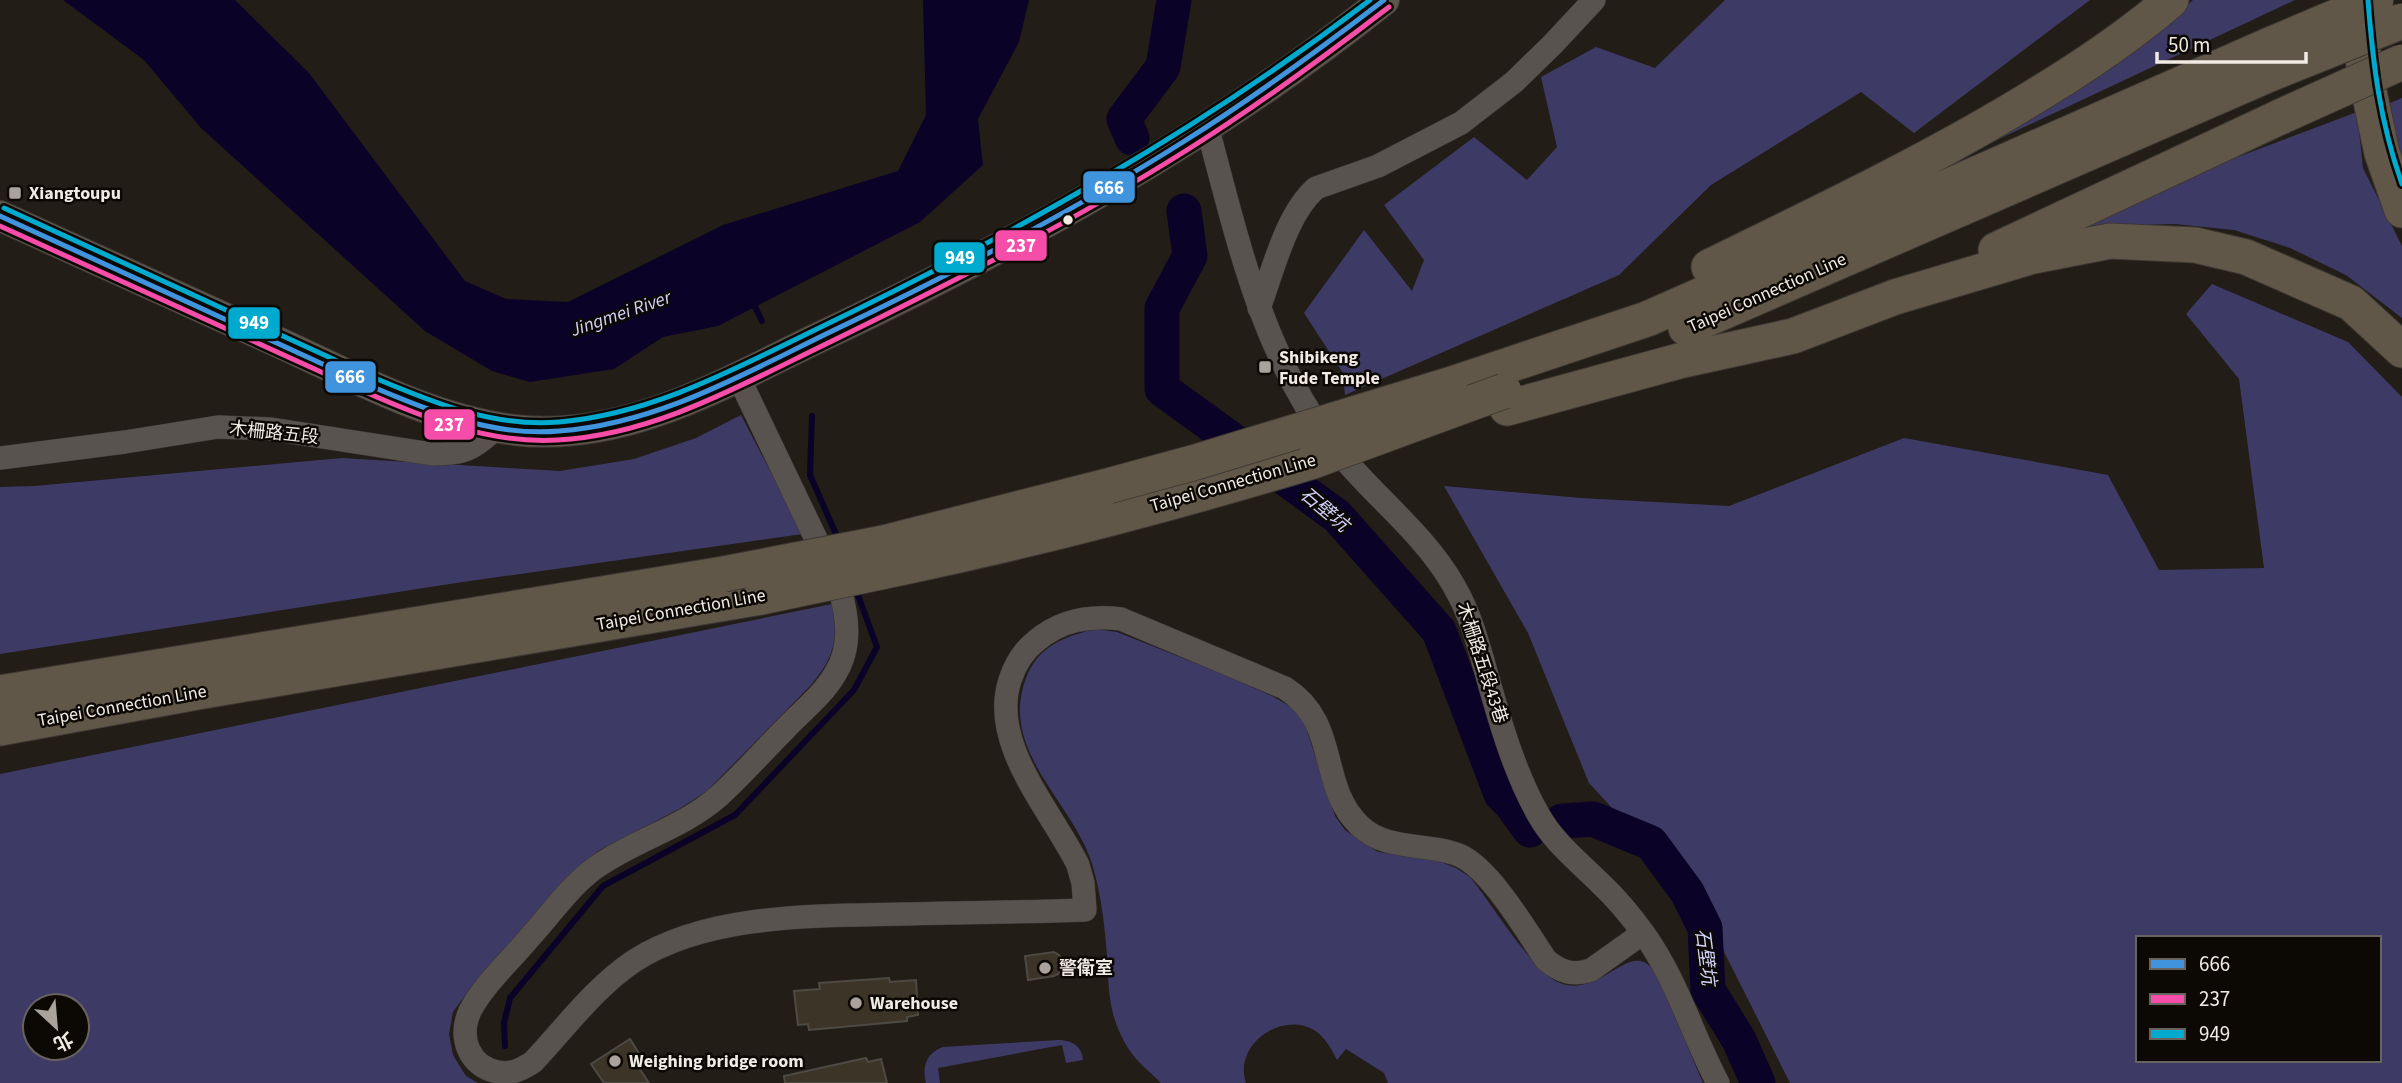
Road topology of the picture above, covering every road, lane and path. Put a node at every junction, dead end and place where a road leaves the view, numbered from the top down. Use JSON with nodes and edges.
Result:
{"nodes":[{"id":1,"x":1384,"y":0,"type":"edge"},
{"id":2,"x":1594,"y":0,"type":"edge"},
{"id":3,"x":2171,"y":0,"type":"edge"},
{"id":4,"x":2359,"y":0,"type":"edge"},
{"id":5,"x":2376,"y":0,"type":"edge"},
{"id":6,"x":2402,"y":21,"type":"edge"},
{"id":7,"x":2272,"y":59,"type":"junction"},
{"id":8,"x":2402,"y":62,"type":"edge"},
{"id":9,"x":1207,"y":126,"type":"junction"},
{"id":10,"x":2402,"y":210,"type":"edge"},
{"id":11,"x":0,"y":216,"type":"edge"},
{"id":12,"x":1895,"y":297,"type":"junction"},
{"id":13,"x":1259,"y":308,"type":"junction"},
{"id":14,"x":2402,"y":349,"type":"edge"},
{"id":15,"x":738,"y":376,"type":"junction"},
{"id":16,"x":1503,"y":389,"type":"junction"},
{"id":17,"x":498,"y":427,"type":"junction"},
{"id":18,"x":0,"y":458,"type":"edge"},
{"id":19,"x":1113,"y":500,"type":"junction"},
{"id":20,"x":894,"y":555,"type":"junction"},
{"id":21,"x":0,"y":693,"type":"edge"},
{"id":22,"x":0,"y":728,"type":"edge"},
{"id":23,"x":1643,"y":933,"type":"junction"},
{"id":24,"x":1718,"y":1083,"type":"edge"}],
"edges":[{"from":1,"to":9,"type":"main road"},
{"from":2,"to":13,"type":"street"},
{"from":3,"to":16,"type":"highway"},
{"from":4,"to":10,"type":"highway"},
{"from":5,"to":7,"type":"highway","name":"Taipei Connection Line","bridge":true},
{"from":6,"to":7,"type":"highway","name":"Taipei Connection Line","bridge":true},
{"from":7,"to":16,"type":"highway","name":"Taipei Connection Line"},
{"from":8,"to":12,"type":"highway","bridge":true},
{"from":9,"to":13,"type":"street","name":"木柵路五段43巷"},
{"from":9,"to":15,"type":"main road"},
{"from":11,"to":17,"type":"main road"},
{"from":12,"to":14,"type":"highway"},
{"from":12,"to":16,"type":"highway"},
{"from":13,"to":23,"type":"street","name":"木柵路五段43巷"},
{"from":15,"to":17,"type":"main road"},
{"from":15,"to":23,"type":"street"},
{"from":16,"to":19,"type":"highway","name":"Taipei Connection Line","bridge":true},
{"from":16,"to":19,"type":"highway","name":"Taipei Connection Line","bridge":true},
{"from":17,"to":18,"type":"street","name":"木柵路五段"},
{"from":19,"to":20,"type":"highway","name":"Taipei Connection Line"},
{"from":20,"to":21,"type":"highway","name":"Taipei Connection Line","bridge":true},
{"from":20,"to":22,"type":"highway","name":"Taipei Connection Line","bridge":true},
{"from":23,"to":24,"type":"street","name":"木柵路五段43巷"}]}
